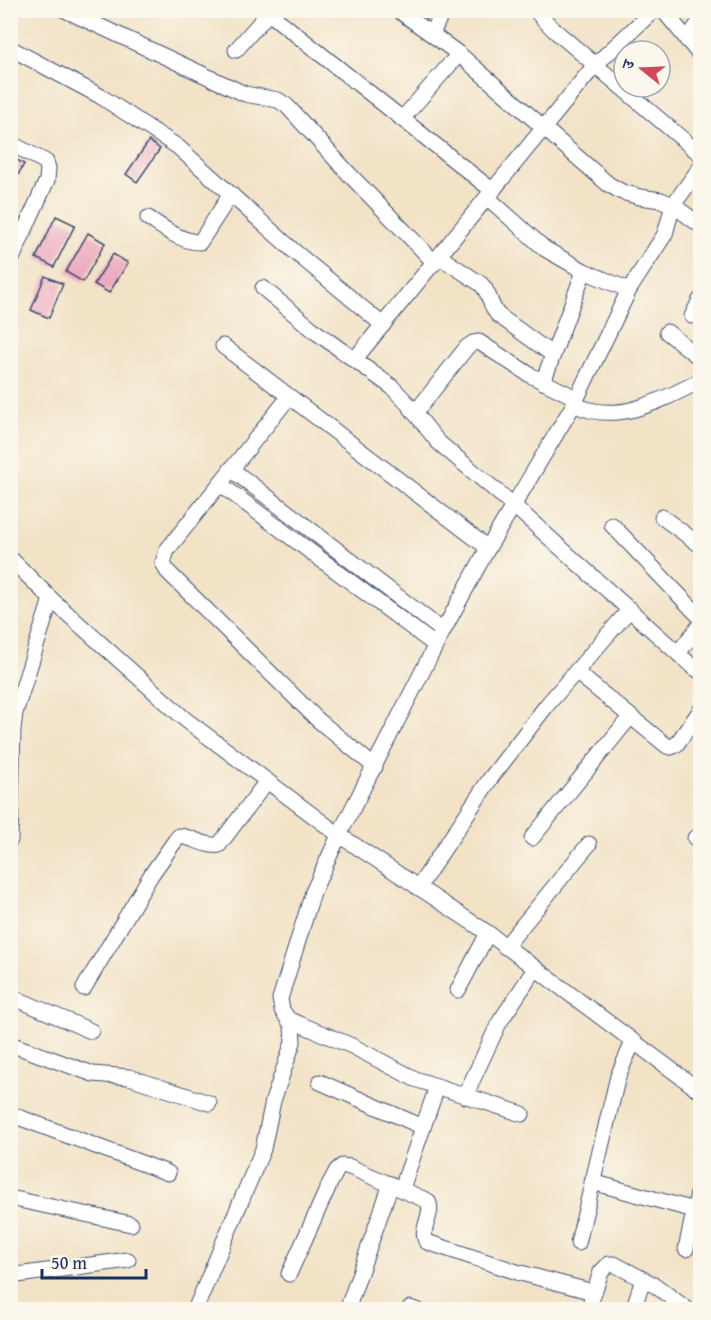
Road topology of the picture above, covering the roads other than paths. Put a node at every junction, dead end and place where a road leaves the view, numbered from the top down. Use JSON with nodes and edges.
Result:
{"nodes":[{"id":1,"x":65,"y":10,"type":"edge"},
{"id":2,"x":398,"y":10,"type":"edge"},
{"id":3,"x":443,"y":10,"type":"edge"},
{"id":4,"x":535,"y":10,"type":"edge"},
{"id":5,"x":654,"y":10,"type":"edge"},
{"id":6,"x":663,"y":10,"type":"edge"},
{"id":7,"x":270,"y":12,"type":"edge"},
{"id":8,"x":700,"y":21,"type":"edge"},
{"id":9,"x":432,"y":34,"type":"junction"},
{"id":10,"x":687,"y":40,"type":"junction"},
{"id":11,"x":10,"y":48,"type":"edge"},
{"id":12,"x":236,"y":50,"type":"dead end"},
{"id":13,"x":459,"y":54,"type":"junction"},
{"id":14,"x":700,"y":55,"type":"edge"},
{"id":15,"x":595,"y":65,"type":"junction"},
{"id":16,"x":402,"y":119,"type":"junction"},
{"id":17,"x":545,"y":127,"type":"junction"},
{"id":18,"x":10,"y":143,"type":"edge"},
{"id":19,"x":700,"y":154,"type":"edge"},
{"id":20,"x":700,"y":168,"type":"edge"},
{"id":21,"x":231,"y":194,"type":"junction"},
{"id":22,"x":491,"y":194,"type":"junction"},
{"id":23,"x":673,"y":205,"type":"junction"},
{"id":24,"x":148,"y":218,"type":"dead end"},
{"id":25,"x":700,"y":225,"type":"edge"},
{"id":26,"x":437,"y":260,"type":"junction"},
{"id":27,"x":10,"y":263,"type":"edge"},
{"id":28,"x":584,"y":271,"type":"junction"},
{"id":29,"x":263,"y":288,"type":"dead end"},
{"id":30,"x":629,"y":290,"type":"junction"},
{"id":31,"x":700,"y":300,"type":"edge"},
{"id":32,"x":692,"y":316,"type":"dead end"},
{"id":33,"x":383,"y":325,"type":"junction"},
{"id":34,"x":667,"y":332,"type":"dead end"},
{"id":35,"x":223,"y":346,"type":"dead end"},
{"id":36,"x":553,"y":355,"type":"junction"},
{"id":37,"x":700,"y":358,"type":"edge"},
{"id":38,"x":354,"y":360,"type":"junction"},
{"id":39,"x":700,"y":381,"type":"edge"},
{"id":40,"x":543,"y":382,"type":"junction"},
{"id":41,"x":289,"y":397,"type":"junction"},
{"id":42,"x":575,"y":401,"type":"junction"},
{"id":43,"x":415,"y":413,"type":"junction"},
{"id":44,"x":231,"y":469,"type":"junction"},
{"id":45,"x":220,"y":484,"type":"junction"},
{"id":46,"x":513,"y":505,"type":"junction"},
{"id":47,"x":662,"y":517,"type":"dead end"},
{"id":48,"x":612,"y":525,"type":"dead end"},
{"id":49,"x":316,"y":534,"type":"junction"},
{"id":50,"x":700,"y":545,"type":"edge"},
{"id":51,"x":306,"y":548,"type":"junction"},
{"id":52,"x":488,"y":548,"type":"junction"},
{"id":53,"x":10,"y":558,"type":"edge"},
{"id":54,"x":51,"y":599,"type":"junction"},
{"id":55,"x":630,"y":609,"type":"junction"},
{"id":56,"x":700,"y":617,"type":"edge"},
{"id":57,"x":700,"y":625,"type":"edge"},
{"id":58,"x":443,"y":631,"type":"junction"},
{"id":59,"x":435,"y":645,"type":"junction"},
{"id":60,"x":678,"y":653,"type":"junction"},
{"id":61,"x":700,"y":671,"type":"edge"},
{"id":62,"x":576,"y":672,"type":"junction"},
{"id":63,"x":16,"y":693,"type":"edge"},
{"id":64,"x":700,"y":711,"type":"edge"},
{"id":65,"x":630,"y":717,"type":"junction"},
{"id":66,"x":12,"y":729,"type":"edge"},
{"id":67,"x":375,"y":767,"type":"junction"},
{"id":68,"x":267,"y":781,"type":"junction"},
{"id":69,"x":339,"y":835,"type":"junction"},
{"id":70,"x":532,"y":838,"type":"dead end"},
{"id":71,"x":10,"y":840,"type":"edge"},
{"id":72,"x":589,"y":844,"type":"dead end"},
{"id":73,"x":418,"y":888,"type":"junction"},
{"id":74,"x":488,"y":933,"type":"junction"},
{"id":75,"x":505,"y":947,"type":"junction"},
{"id":76,"x":535,"y":969,"type":"junction"},
{"id":77,"x":84,"y":988,"type":"dead end"},
{"id":78,"x":458,"y":990,"type":"dead end"},
{"id":79,"x":10,"y":996,"type":"edge"},
{"id":80,"x":290,"y":1020,"type":"junction"},
{"id":81,"x":91,"y":1031,"type":"dead end"},
{"id":82,"x":633,"y":1042,"type":"junction"},
{"id":83,"x":10,"y":1044,"type":"edge"},
{"id":84,"x":320,"y":1082,"type":"dead end"},
{"id":85,"x":437,"y":1087,"type":"junction"},
{"id":86,"x":700,"y":1091,"type":"edge"},
{"id":87,"x":465,"y":1096,"type":"junction"},
{"id":88,"x":209,"y":1103,"type":"dead end"},
{"id":89,"x":10,"y":1114,"type":"edge"},
{"id":90,"x":522,"y":1114,"type":"dead end"},
{"id":91,"x":423,"y":1127,"type":"junction"},
{"id":92,"x":168,"y":1173,"type":"dead end"},
{"id":93,"x":592,"y":1182,"type":"junction"},
{"id":94,"x":700,"y":1184,"type":"edge"},
{"id":95,"x":396,"y":1186,"type":"junction"},
{"id":96,"x":10,"y":1198,"type":"edge"},
{"id":97,"x":694,"y":1210,"type":"junction"},
{"id":98,"x":132,"y":1224,"type":"dead end"},
{"id":99,"x":578,"y":1243,"type":"dead end"},
{"id":100,"x":686,"y":1249,"type":"dead end"},
{"id":101,"x":129,"y":1260,"type":"dead end"},
{"id":102,"x":289,"y":1274,"type":"dead end"},
{"id":103,"x":10,"y":1276,"type":"edge"},
{"id":104,"x":643,"y":1279,"type":"junction"},
{"id":105,"x":593,"y":1292,"type":"junction"},
{"id":106,"x":195,"y":1310,"type":"edge"},
{"id":107,"x":347,"y":1310,"type":"edge"},
{"id":108,"x":588,"y":1310,"type":"edge"},
{"id":109,"x":633,"y":1310,"type":"edge"},
{"id":110,"x":688,"y":1310,"type":"edge"}],
"edges":[{"from":1,"to":26,"type":"street"},
{"from":2,"to":9,"type":"street"},
{"from":3,"to":9,"type":"street"},
{"from":4,"to":15,"type":"street"},
{"from":5,"to":15,"type":"street"},
{"from":6,"to":10,"type":"street"},
{"from":7,"to":12,"type":"street"},
{"from":7,"to":16,"type":"street"},
{"from":8,"to":10,"type":"street"},
{"from":9,"to":13,"type":"street"},
{"from":10,"to":14,"type":"street"},
{"from":11,"to":21,"type":"street"},
{"from":13,"to":16,"type":"street"},
{"from":13,"to":17,"type":"street"},
{"from":15,"to":17,"type":"street"},
{"from":15,"to":19,"type":"street"},
{"from":16,"to":22,"type":"street"},
{"from":17,"to":22,"type":"street"},
{"from":17,"to":23,"type":"street"},
{"from":18,"to":27,"type":"street"},
{"from":20,"to":23,"type":"street"},
{"from":21,"to":24,"type":"street"},
{"from":21,"to":33,"type":"street"},
{"from":22,"to":26,"type":"street"},
{"from":22,"to":28,"type":"street"},
{"from":23,"to":25,"type":"street"},
{"from":23,"to":30,"type":"street"},
{"from":26,"to":33,"type":"street"},
{"from":26,"to":36,"type":"street"},
{"from":28,"to":30,"type":"street"},
{"from":28,"to":36,"type":"street"},
{"from":29,"to":38,"type":"street"},
{"from":30,"to":42,"type":"street"},
{"from":31,"to":32,"type":"street"},
{"from":33,"to":38,"type":"street"},
{"from":34,"to":37,"type":"street"},
{"from":35,"to":41,"type":"street"},
{"from":36,"to":40,"type":"street"},
{"from":38,"to":43,"type":"street"},
{"from":39,"to":42,"type":"street"},
{"from":40,"to":42,"type":"street"},
{"from":40,"to":43,"type":"street"},
{"from":41,"to":44,"type":"street"},
{"from":41,"to":52,"type":"street"},
{"from":42,"to":46,"type":"street"},
{"from":43,"to":46,"type":"street"},
{"from":44,"to":45,"type":"street"},
{"from":44,"to":49,"type":"street"},
{"from":45,"to":51,"type":"street"},
{"from":45,"to":67,"type":"street"},
{"from":46,"to":52,"type":"street"},
{"from":46,"to":55,"type":"street"},
{"from":47,"to":50,"type":"street"},
{"from":48,"to":56,"type":"street"},
{"from":49,"to":51,"type":"street"},
{"from":49,"to":58,"type":"street"},
{"from":51,"to":59,"type":"street"},
{"from":52,"to":58,"type":"street"},
{"from":53,"to":54,"type":"street"},
{"from":54,"to":63,"type":"street"},
{"from":54,"to":68,"type":"street"},
{"from":55,"to":60,"type":"street"},
{"from":55,"to":62,"type":"street"},
{"from":57,"to":60,"type":"street"},
{"from":58,"to":59,"type":"street"},
{"from":59,"to":67,"type":"street"},
{"from":60,"to":61,"type":"street"},
{"from":62,"to":65,"type":"street"},
{"from":62,"to":73,"type":"street"},
{"from":63,"to":66,"type":"street"},
{"from":64,"to":65,"type":"street"},
{"from":65,"to":70,"type":"street"},
{"from":66,"to":71,"type":"street"},
{"from":67,"to":69,"type":"street"},
{"from":68,"to":69,"type":"street"},
{"from":68,"to":77,"type":"street"},
{"from":69,"to":73,"type":"street"},
{"from":69,"to":80,"type":"street"},
{"from":72,"to":75,"type":"street"},
{"from":73,"to":74,"type":"street"},
{"from":74,"to":75,"type":"street"},
{"from":74,"to":78,"type":"street"},
{"from":75,"to":76,"type":"street"},
{"from":76,"to":82,"type":"street"},
{"from":76,"to":87,"type":"street"},
{"from":79,"to":81,"type":"street"},
{"from":80,"to":85,"type":"street"},
{"from":80,"to":106,"type":"street"},
{"from":82,"to":86,"type":"street"},
{"from":82,"to":93,"type":"street"},
{"from":83,"to":88,"type":"street"},
{"from":84,"to":91,"type":"street"},
{"from":85,"to":87,"type":"street"},
{"from":85,"to":91,"type":"street"},
{"from":87,"to":90,"type":"street"},
{"from":89,"to":92,"type":"street"},
{"from":91,"to":95,"type":"street"},
{"from":93,"to":97,"type":"street"},
{"from":93,"to":99,"type":"street"},
{"from":94,"to":97,"type":"street"},
{"from":95,"to":102,"type":"street"},
{"from":95,"to":105,"type":"street"},
{"from":95,"to":107,"type":"street"},
{"from":96,"to":98,"type":"street"},
{"from":97,"to":100,"type":"street"},
{"from":101,"to":103,"type":"street"},
{"from":104,"to":105,"type":"street"},
{"from":104,"to":109,"type":"street"},
{"from":104,"to":110,"type":"street"},
{"from":105,"to":108,"type":"street"}]}
